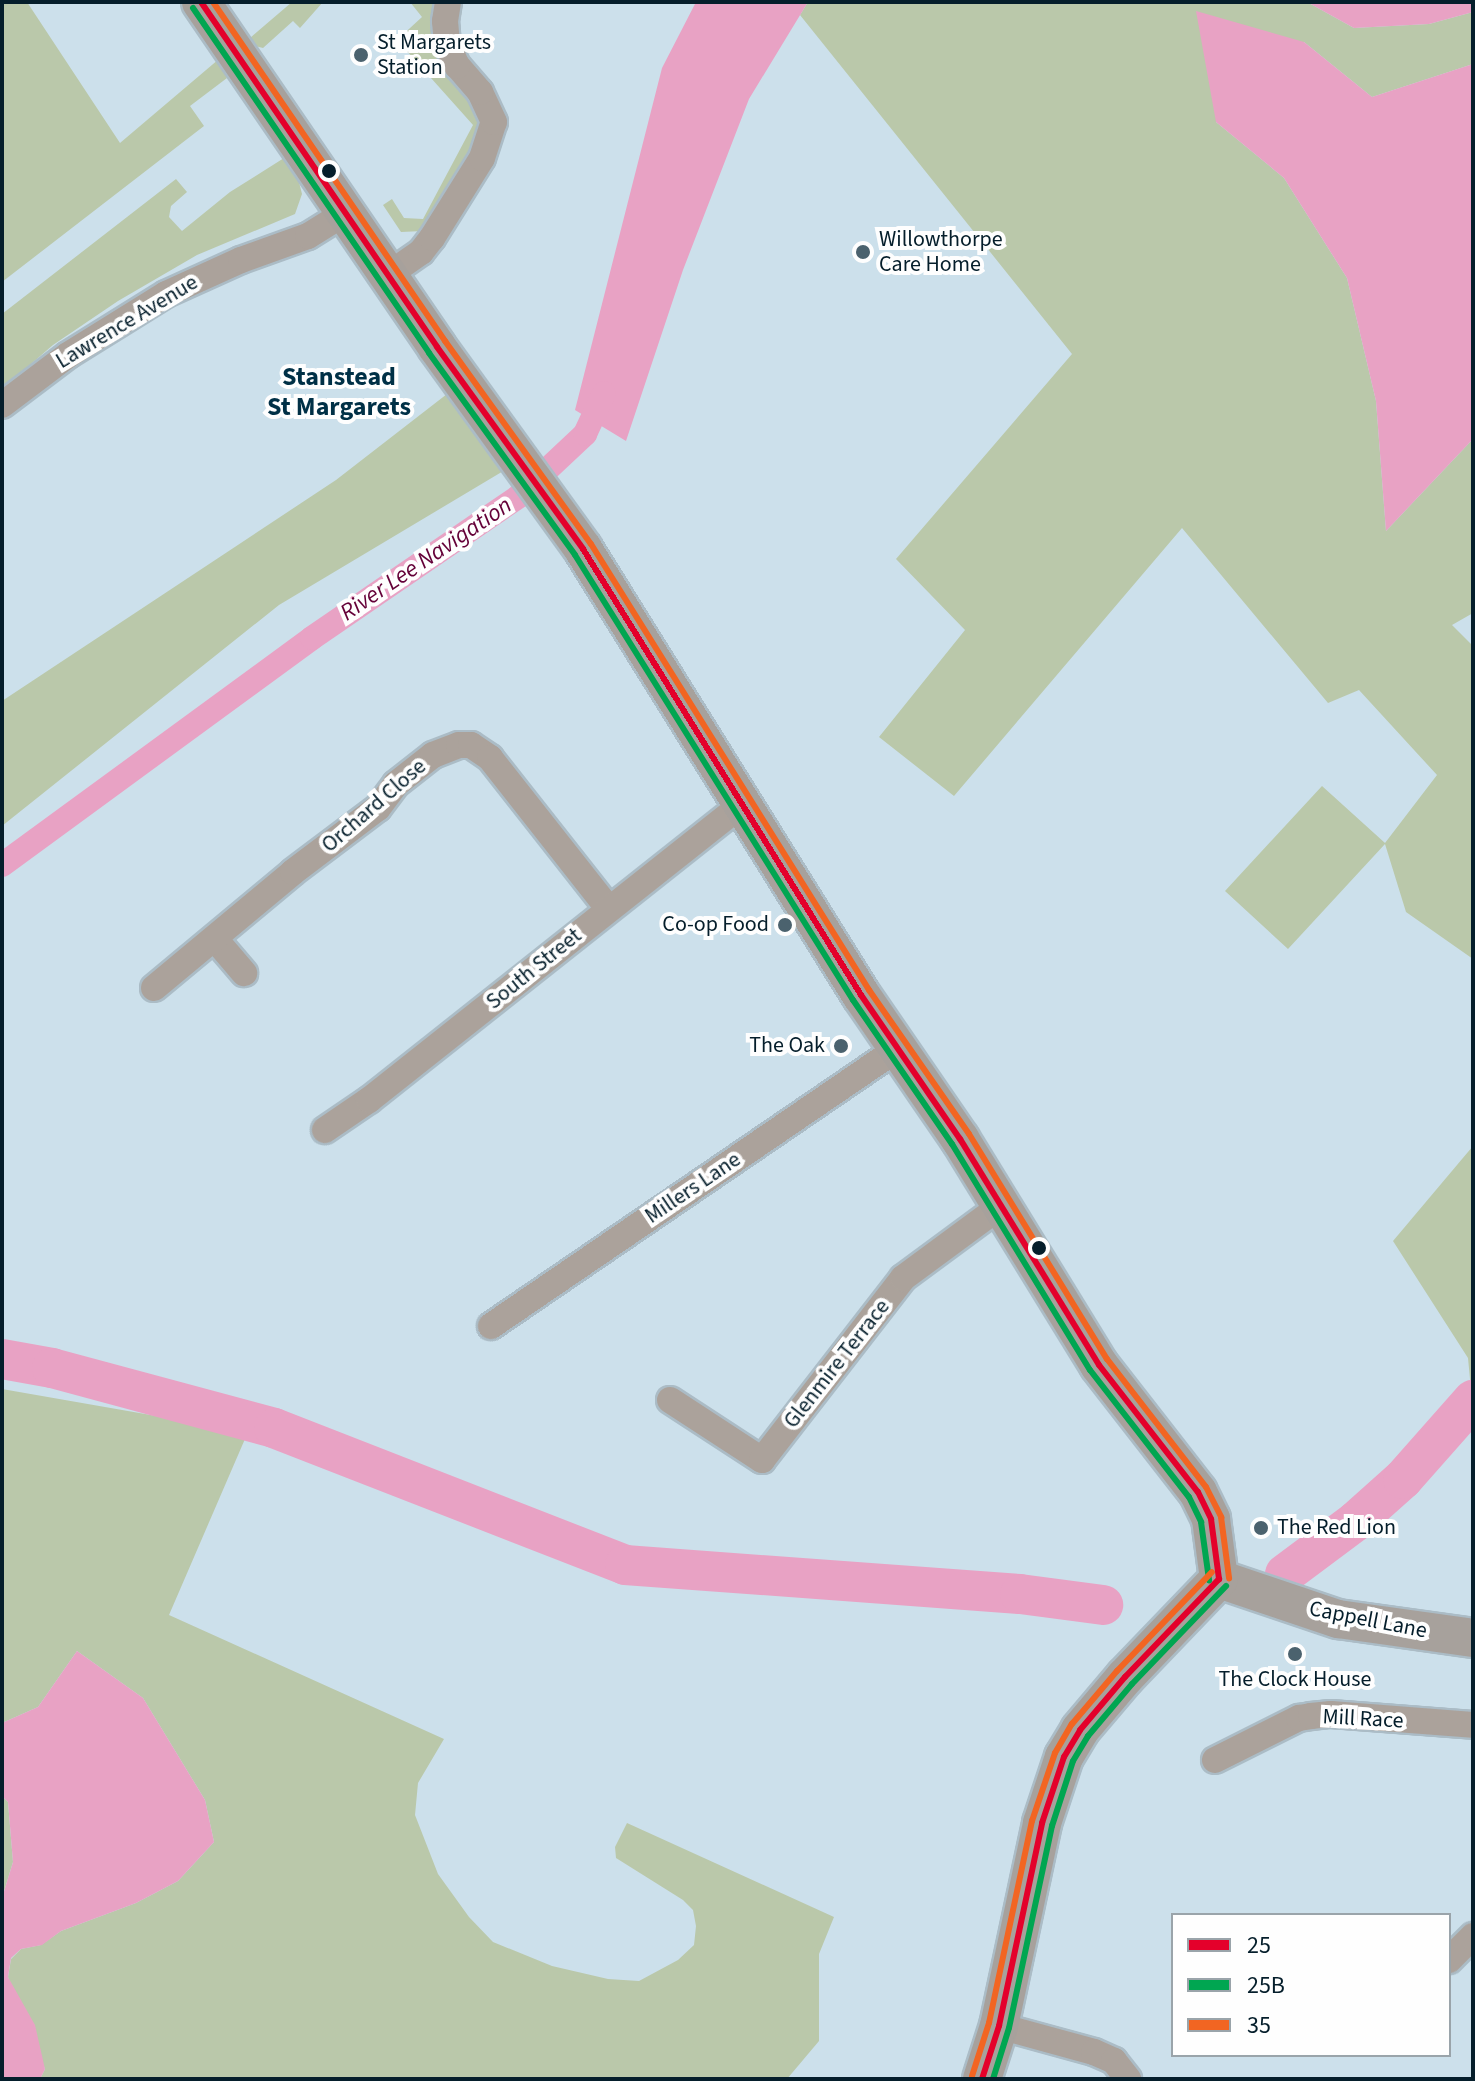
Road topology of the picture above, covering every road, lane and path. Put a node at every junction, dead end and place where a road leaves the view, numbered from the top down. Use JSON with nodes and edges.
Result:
{"nodes":[{"id":1,"x":201,"y":2,"type":"edge"},
{"id":2,"x":448,"y":2,"type":"edge"},
{"id":3,"x":345,"y":213,"type":"junction"},
{"id":4,"x":388,"y":275,"type":"junction"},
{"id":5,"x":2,"y":405,"type":"edge"},
{"id":6,"x":741,"y":805,"type":"junction"},
{"id":7,"x":609,"y":909,"type":"junction"},
{"id":8,"x":215,"y":939,"type":"junction"},
{"id":9,"x":244,"y":973,"type":"dead end"},
{"id":10,"x":154,"y":988,"type":"dead end"},
{"id":11,"x":896,"y":1050,"type":"junction"},
{"id":12,"x":325,"y":1130,"type":"dead end"},
{"id":13,"x":1002,"y":1205,"type":"junction"},
{"id":14,"x":491,"y":1326,"type":"dead end"},
{"id":15,"x":670,"y":1400,"type":"dead end"},
{"id":16,"x":1219,"y":1579,"type":"junction"},
{"id":17,"x":1473,"y":1638,"type":"edge"},
{"id":18,"x":1473,"y":1725,"type":"edge"},
{"id":19,"x":1215,"y":1760,"type":"dead end"},
{"id":20,"x":1473,"y":1936,"type":"edge"},
{"id":21,"x":1451,"y":1958,"type":"edge"},
{"id":22,"x":999,"y":2026,"type":"junction"},
{"id":23,"x":982,"y":2079,"type":"edge"},
{"id":24,"x":1128,"y":2079,"type":"edge"}],
"edges":[{"from":1,"to":3,"type":"main road"},
{"from":2,"to":4,"type":"street"},
{"from":3,"to":4,"type":"main road"},
{"from":3,"to":5,"type":"street","name":"Lawrence Avenue"},
{"from":4,"to":6,"type":"main road"},
{"from":6,"to":7,"type":"street","name":"South Street"},
{"from":6,"to":11,"type":"main road"},
{"from":7,"to":8,"type":"street","name":"Orchard Close"},
{"from":7,"to":12,"type":"street","name":"South Street"},
{"from":8,"to":9,"type":"street"},
{"from":8,"to":10,"type":"street","name":"Orchard Close"},
{"from":11,"to":13,"type":"main road"},
{"from":11,"to":14,"type":"street","name":"Millers Lane"},
{"from":13,"to":15,"type":"street","name":"Glenmire Terrace"},
{"from":13,"to":16,"type":"main road"},
{"from":16,"to":17,"type":"main road","name":"Cappell Lane"},
{"from":16,"to":22,"type":"main road"},
{"from":18,"to":19,"type":"street","name":"Mill Race"},
{"from":20,"to":21,"type":"street"},
{"from":22,"to":23,"type":"main road"},
{"from":22,"to":24,"type":"street"}]}
